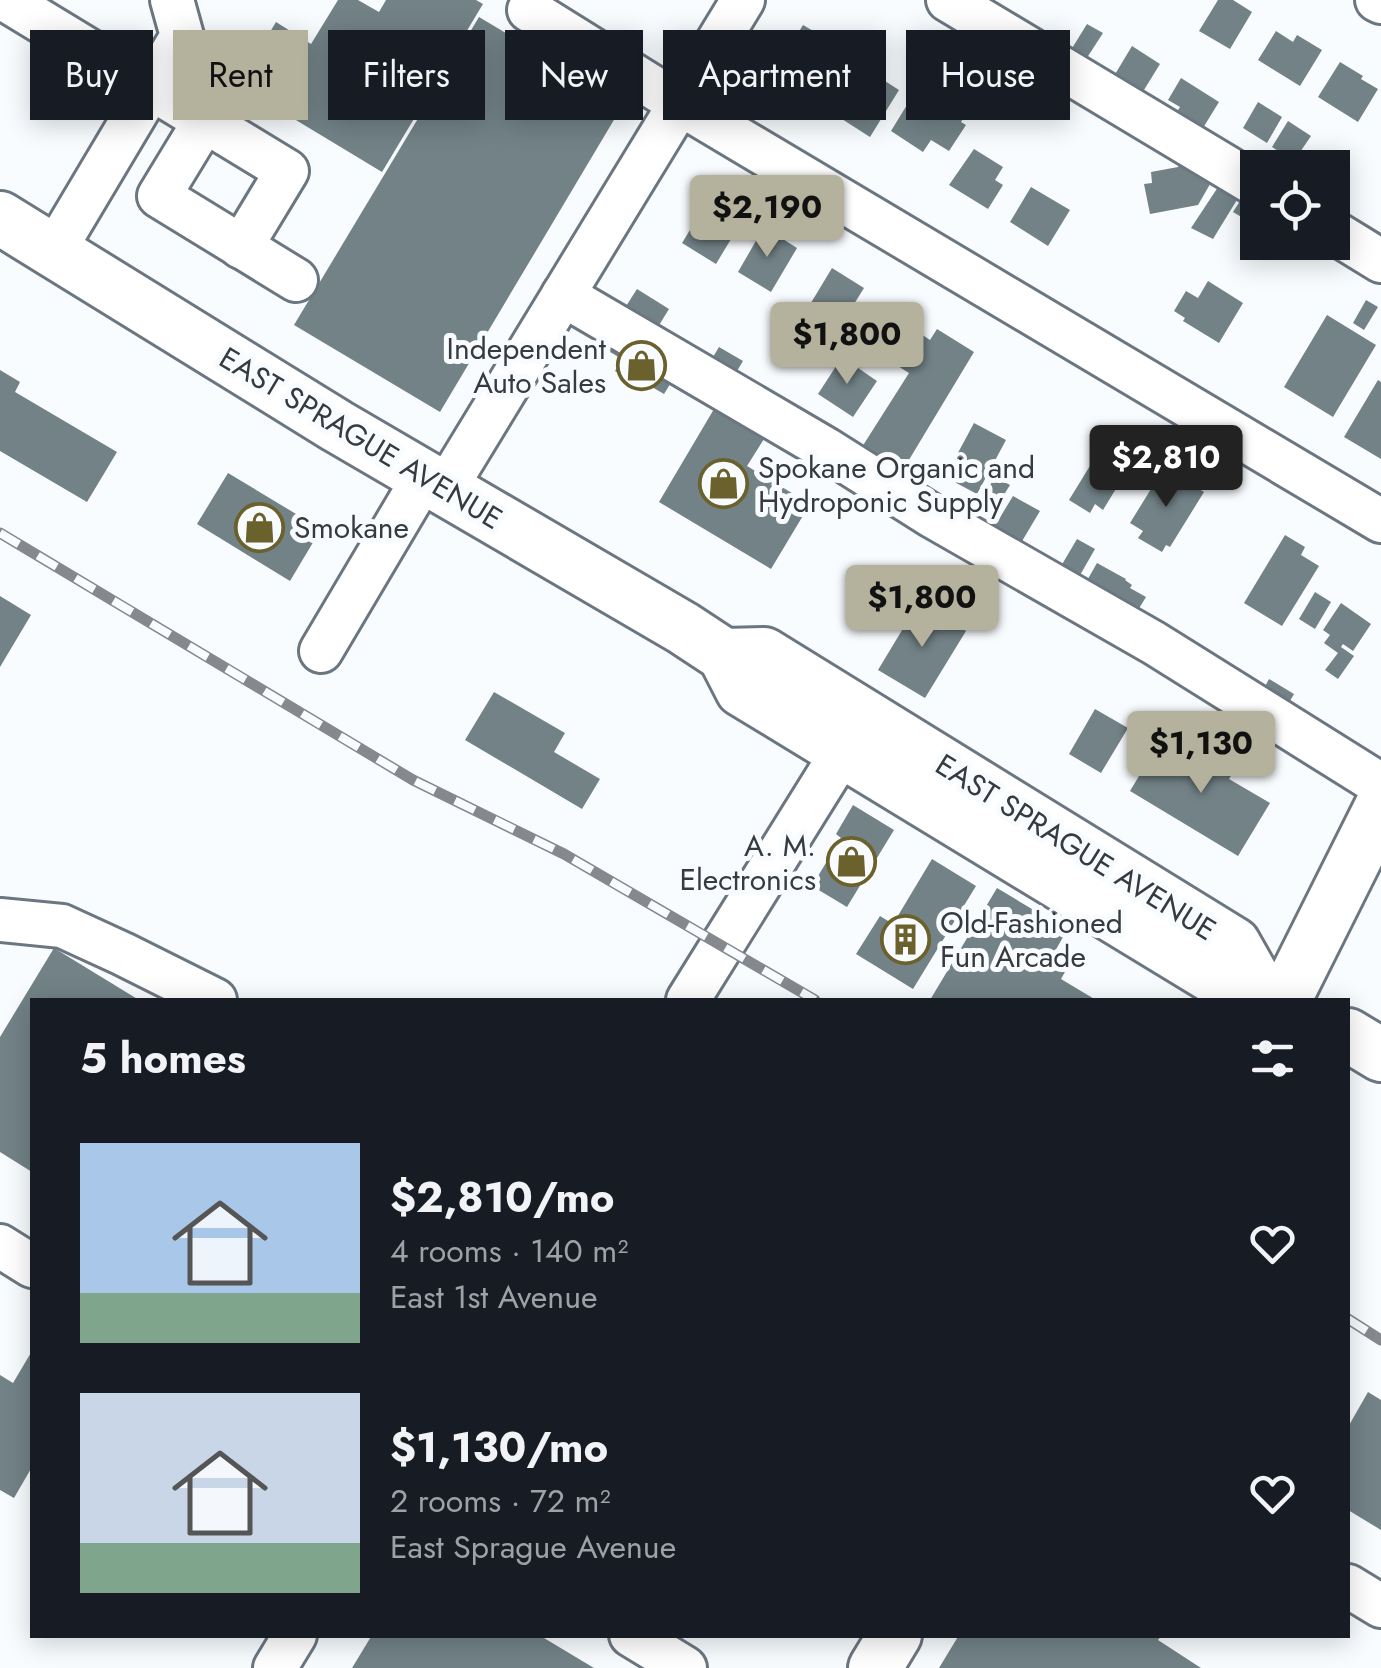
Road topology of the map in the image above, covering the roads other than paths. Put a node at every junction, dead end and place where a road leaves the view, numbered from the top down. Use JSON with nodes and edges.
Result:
{"nodes":[{"id":1,"x":6,"y":0,"type":"edge"},
{"id":2,"x":172,"y":0,"type":"edge"},
{"id":3,"x":743,"y":0,"type":"edge"},
{"id":4,"x":948,"y":0,"type":"edge"},
{"id":5,"x":529,"y":10,"type":"dead end"},
{"id":6,"x":54,"y":30,"type":"edge"},
{"id":7,"x":725,"y":30,"type":"edge"},
{"id":8,"x":153,"y":83,"type":"edge"},
{"id":9,"x":153,"y":91,"type":"edge"},
{"id":10,"x":663,"y":93,"type":"edge"},
{"id":11,"x":131,"y":120,"type":"edge"},
{"id":12,"x":670,"y":120,"type":"edge"},
{"id":13,"x":707,"y":120,"type":"edge"},
{"id":14,"x":204,"y":122,"type":"junction"},
{"id":15,"x":1240,"y":175,"type":"edge"},
{"id":16,"x":0,"y":218,"type":"edge"},
{"id":17,"x":1350,"y":242,"type":"edge"},
{"id":18,"x":241,"y":247,"type":"junction"},
{"id":19,"x":54,"y":251,"type":"junction"},
{"id":20,"x":1381,"y":260,"type":"edge"},
{"id":21,"x":296,"y":280,"type":"dead end"},
{"id":22,"x":563,"y":295,"type":"junction"},
{"id":23,"x":435,"y":483,"type":"junction"},
{"id":24,"x":1381,"y":520,"type":"edge"},
{"id":25,"x":320,"y":651,"type":"dead end"},
{"id":26,"x":724,"y":655,"type":"junction"},
{"id":27,"x":843,"y":752,"type":"junction"},
{"id":28,"x":1381,"y":785,"type":"edge"},
{"id":29,"x":1381,"y":807,"type":"edge"},
{"id":30,"x":1381,"y":877,"type":"edge"},
{"id":31,"x":0,"y":920,"type":"edge"},
{"id":32,"x":1277,"y":995,"type":"edge"},
{"id":33,"x":210,"y":998,"type":"edge"},
{"id":34,"x":689,"y":998,"type":"edge"},
{"id":35,"x":1350,"y":1037,"type":"edge"},
{"id":36,"x":1381,"y":1055,"type":"edge"},
{"id":37,"x":0,"y":1246,"type":"edge"},
{"id":38,"x":30,"y":1265,"type":"edge"},
{"id":39,"x":1350,"y":1587,"type":"edge"},
{"id":40,"x":1381,"y":1606,"type":"edge"},
{"id":41,"x":293,"y":1638,"type":"edge"},
{"id":42,"x":636,"y":1638,"type":"edge"},
{"id":43,"x":893,"y":1638,"type":"edge"},
{"id":44,"x":275,"y":1668,"type":"edge"},
{"id":45,"x":685,"y":1668,"type":"edge"},
{"id":46,"x":875,"y":1668,"type":"edge"}],
"edges":[{"from":1,"to":6,"type":"street"},
{"from":2,"to":8,"type":"street"},
{"from":3,"to":7,"type":"street"},
{"from":4,"to":15,"type":"street"},
{"from":5,"to":10,"type":"street"},
{"from":9,"to":14,"type":"street"},
{"from":11,"to":19,"type":"street"},
{"from":12,"to":22,"type":"street"},
{"from":13,"to":24,"type":"street"},
{"from":14,"to":18,"type":"street"},
{"from":14,"to":18,"type":"street"},
{"from":16,"to":19,"type":"main road","name":"EAST SPRAGUE AVENUE"},
{"from":17,"to":20,"type":"street"},
{"from":18,"to":21,"type":"street"},
{"from":19,"to":23,"type":"main road","name":"EAST SPRAGUE AVENUE"},
{"from":22,"to":23,"type":"street"},
{"from":22,"to":28,"type":"street"},
{"from":23,"to":25,"type":"street"},
{"from":23,"to":26,"type":"main road","name":"EAST SPRAGUE AVENUE"},
{"from":26,"to":27,"type":"main road","name":"EAST SPRAGUE AVENUE"},
{"from":26,"to":32,"type":"main road","name":"EAST SPRAGUE AVENUE"},
{"from":27,"to":32,"type":"main road","name":"EAST SPRAGUE AVENUE"},
{"from":27,"to":34,"type":"street"},
{"from":29,"to":32,"type":"main road"},
{"from":30,"to":32,"type":"main road"},
{"from":31,"to":33,"type":"street"},
{"from":35,"to":36,"type":"main road"},
{"from":37,"to":38,"type":"street"},
{"from":39,"to":40,"type":"street"},
{"from":41,"to":44,"type":"street"},
{"from":42,"to":45,"type":"street"},
{"from":43,"to":46,"type":"main road"}]}
